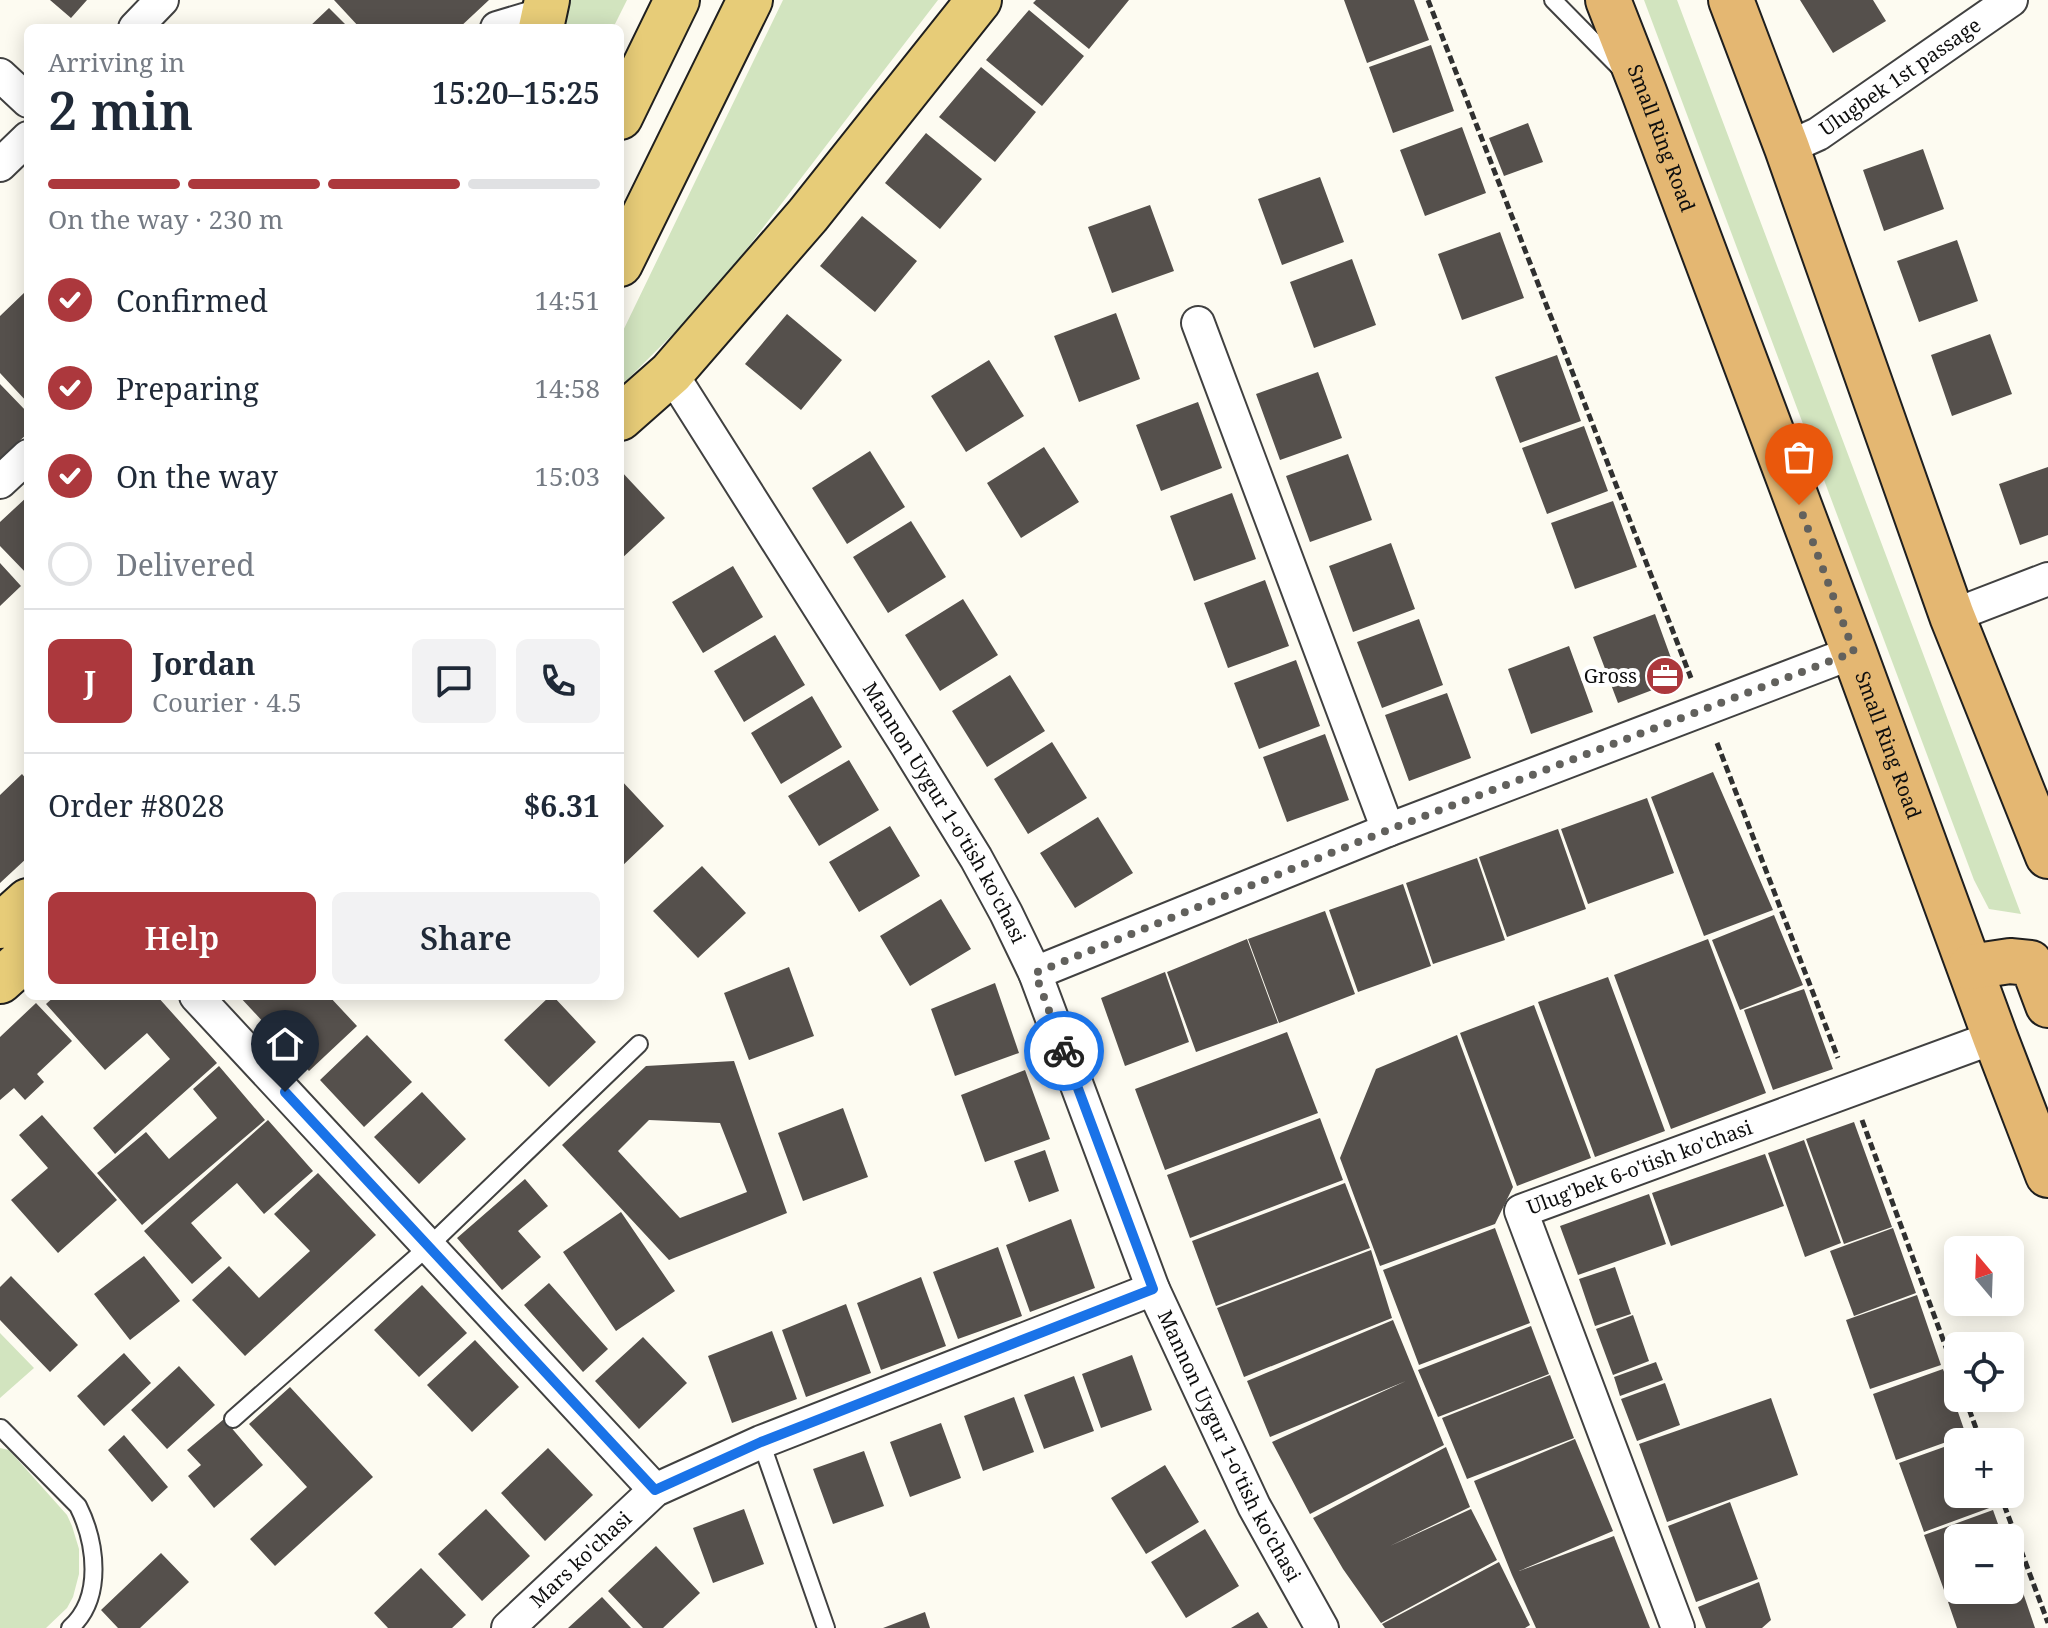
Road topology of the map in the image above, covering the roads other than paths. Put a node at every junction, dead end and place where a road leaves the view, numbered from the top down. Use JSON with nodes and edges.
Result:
{"nodes":[{"id":1,"x":162,"y":0,"type":"edge"},
{"id":2,"x":677,"y":0,"type":"edge"},
{"id":3,"x":750,"y":0,"type":"edge"},
{"id":4,"x":979,"y":0,"type":"edge"},
{"id":5,"x":1553,"y":0,"type":"edge"},
{"id":6,"x":1608,"y":0,"type":"edge"},
{"id":7,"x":1731,"y":0,"type":"edge"},
{"id":8,"x":2011,"y":0,"type":"edge"},
{"id":9,"x":544,"y":14,"type":"edge"},
{"id":10,"x":139,"y":24,"type":"edge"},
{"id":11,"x":510,"y":24,"type":"edge"},
{"id":12,"x":0,"y":75,"type":"edge"},
{"id":13,"x":1644,"y":92,"type":"junction"},
{"id":14,"x":24,"y":97,"type":"edge"},
{"id":15,"x":624,"y":109,"type":"edge"},
{"id":16,"x":24,"y":142,"type":"edge"},
{"id":17,"x":1787,"y":148,"type":"junction"},
{"id":18,"x":0,"y":165,"type":"edge"},
{"id":19,"x":624,"y":256,"type":"edge"},
{"id":20,"x":1198,"y":323,"type":"dead end"},
{"id":21,"x":671,"y":373,"type":"junction"},
{"id":22,"x":624,"y":414,"type":"edge"},
{"id":23,"x":24,"y":460,"type":"edge"},
{"id":24,"x":0,"y":482,"type":"edge"},
{"id":25,"x":2048,"y":579,"type":"edge"},
{"id":26,"x":1952,"y":616,"type":"junction"},
{"id":27,"x":1854,"y":652,"type":"junction"},
{"id":28,"x":1388,"y":830,"type":"junction"},
{"id":29,"x":2048,"y":856,"type":"edge"},
{"id":30,"x":24,"y":905,"type":"edge"},
{"id":31,"x":0,"y":926,"type":"edge"},
{"id":32,"x":24,"y":960,"type":"edge"},
{"id":33,"x":1970,"y":967,"type":"junction"},
{"id":34,"x":1035,"y":973,"type":"junction"},
{"id":35,"x":0,"y":981,"type":"edge"},
{"id":36,"x":200,"y":1000,"type":"edge"},
{"id":37,"x":2048,"y":1005,"type":"edge"},
{"id":38,"x":1995,"y":1037,"type":"junction"},
{"id":39,"x":639,"y":1044,"type":"dead end"},
{"id":40,"x":2048,"y":1175,"type":"edge"},
{"id":41,"x":429,"y":1246,"type":"junction"},
{"id":42,"x":1153,"y":1289,"type":"junction"},
{"id":43,"x":233,"y":1419,"type":"dead end"},
{"id":44,"x":1,"y":1428,"type":"edge"},
{"id":45,"x":761,"y":1442,"type":"junction"},
{"id":46,"x":655,"y":1490,"type":"junction"},
{"id":47,"x":70,"y":1628,"type":"edge"},
{"id":48,"x":508,"y":1628,"type":"edge"},
{"id":49,"x":826,"y":1628,"type":"edge"},
{"id":50,"x":1322,"y":1628,"type":"edge"},
{"id":51,"x":1678,"y":1628,"type":"edge"}],
"edges":[{"from":1,"to":10,"type":"street"},
{"from":2,"to":15,"type":"main road"},
{"from":3,"to":19,"type":"main road"},
{"from":4,"to":21,"type":"main road"},
{"from":5,"to":13,"type":"lane"},
{"from":6,"to":13,"type":"highway","name":"Small Ring Road"},
{"from":7,"to":17,"type":"highway"},
{"from":8,"to":17,"type":"street","name":"Ulugbek 1st passage"},
{"from":9,"to":11,"type":"street"},
{"from":12,"to":14,"type":"street"},
{"from":13,"to":27,"type":"highway","name":"Small Ring Road"},
{"from":16,"to":18,"type":"street"},
{"from":17,"to":26,"type":"highway"},
{"from":20,"to":28,"type":"street"},
{"from":21,"to":22,"type":"main road"},
{"from":21,"to":34,"type":"street","name":"Mannon Uygur 1-o'tish ko'chasi"},
{"from":23,"to":24,"type":"street"},
{"from":25,"to":26,"type":"street"},
{"from":26,"to":29,"type":"highway"},
{"from":27,"to":28,"type":"street"},
{"from":27,"to":33,"type":"highway","name":"Small Ring Road"},
{"from":28,"to":34,"type":"street"},
{"from":30,"to":31,"type":"main road"},
{"from":32,"to":35,"type":"main road"},
{"from":33,"to":37,"type":"highway"},
{"from":33,"to":38,"type":"highway","name":"Small Ring Road"},
{"from":34,"to":42,"type":"street","name":"Mannon Uygur 1-o'tish ko'chasi"},
{"from":36,"to":41,"type":"street"},
{"from":38,"to":40,"type":"highway","name":"Small Ring Road"},
{"from":38,"to":51,"type":"street","name":"Ulug'bek 6-o'tish ko'chasi"},
{"from":39,"to":41,"type":"lane"},
{"from":41,"to":43,"type":"lane"},
{"from":41,"to":46,"type":"street"},
{"from":42,"to":45,"type":"street","name":"Mars ko'chasi"},
{"from":42,"to":50,"type":"street","name":"Mannon Uygur 1-o'tish ko'chasi"},
{"from":44,"to":47,"type":"lane"},
{"from":45,"to":46,"type":"street","name":"Mars ko'chasi"},
{"from":45,"to":49,"type":"lane"},
{"from":46,"to":48,"type":"street","name":"Mars ko'chasi"}]}
